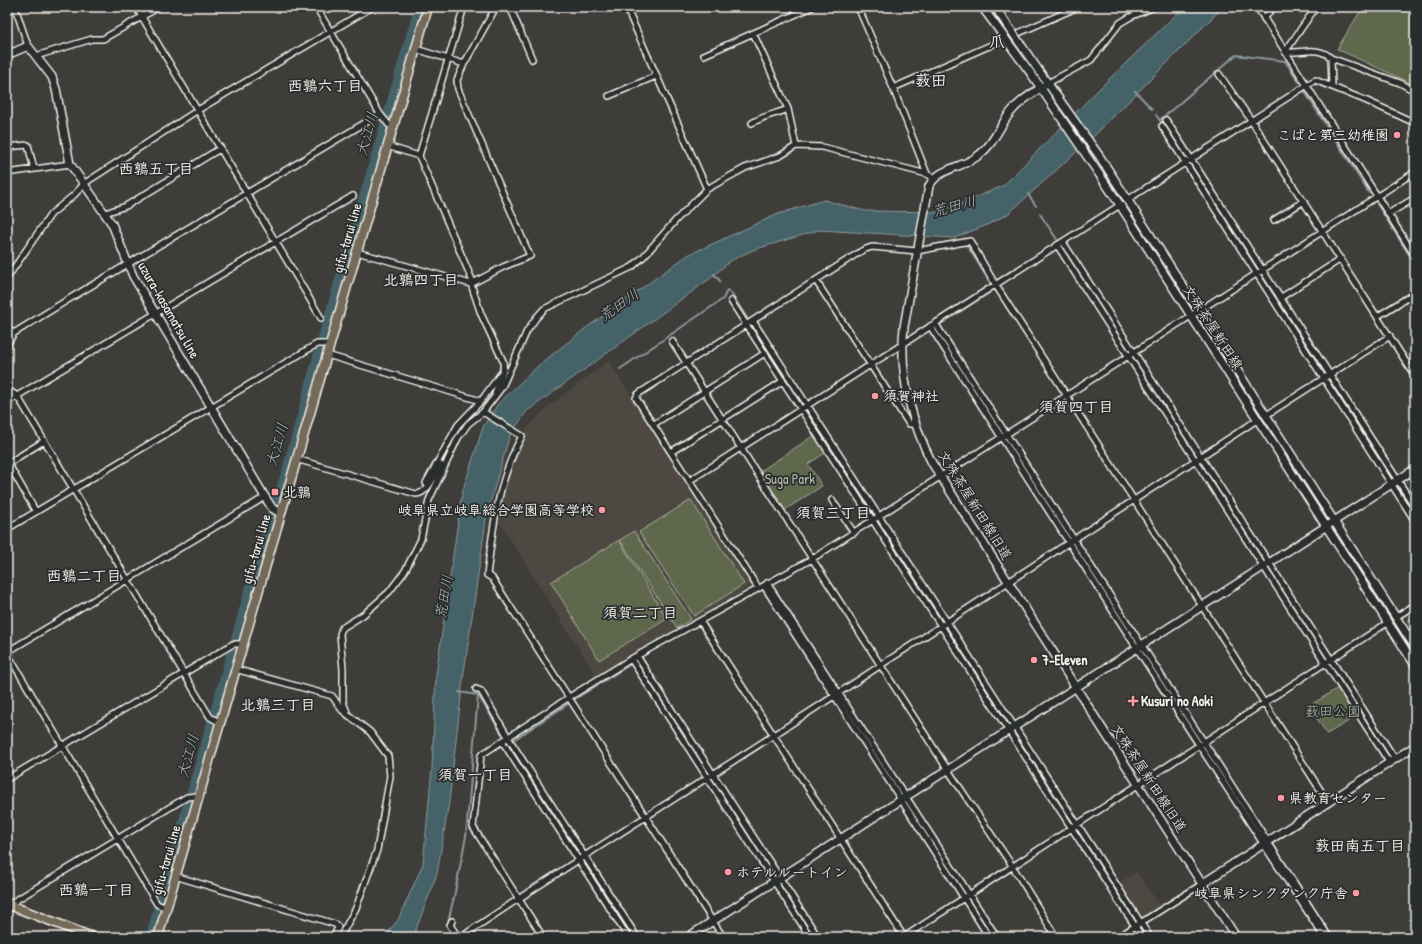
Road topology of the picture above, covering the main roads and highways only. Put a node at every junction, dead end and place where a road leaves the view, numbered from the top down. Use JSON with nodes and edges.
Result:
{"nodes":[{"id":1,"x":428,"y":7,"type":"edge"},
{"id":2,"x":982,"y":7,"type":"edge"},
{"id":3,"x":996,"y":8,"type":"edge"},
{"id":4,"x":7,"y":55,"type":"edge"},
{"id":5,"x":1048,"y":83,"type":"junction"},
{"id":6,"x":1041,"y":88,"type":"junction"},
{"id":7,"x":1415,"y":468,"type":"edge"},
{"id":8,"x":276,"y":511,"type":"junction"},
{"id":9,"x":1333,"y":520,"type":"junction"},
{"id":10,"x":1325,"y":526,"type":"junction"},
{"id":11,"x":1415,"y":647,"type":"edge"},
{"id":12,"x":1415,"y":665,"type":"edge"},
{"id":13,"x":1075,"y":688,"type":"junction"},
{"id":14,"x":1415,"y":746,"type":"edge"},
{"id":15,"x":1202,"y":884,"type":"junction"},
{"id":16,"x":8,"y":905,"type":"edge"},
{"id":17,"x":92,"y":937,"type":"edge"},
{"id":18,"x":158,"y":937,"type":"edge"},
{"id":19,"x":688,"y":937,"type":"edge"},
{"id":20,"x":1236,"y":937,"type":"edge"}],
"edges":[{"from":1,"to":8,"type":"main road","name":"gifu-tarui line"},
{"from":2,"to":6,"type":"main road","name":"文殊茶屋新田線","bridge":true},
{"from":3,"to":5,"type":"main road","name":"文殊茶屋新田線","bridge":true},
{"from":4,"to":8,"type":"main road","name":"uzura-kasamatsu line"},
{"from":5,"to":6,"type":"main road"},
{"from":5,"to":9,"type":"main road","name":"文殊茶屋新田線"},
{"from":6,"to":10,"type":"main road","name":"文殊茶屋新田線"},
{"from":6,"to":13,"type":"main road","name":"文殊茶屋新田線旧道"},
{"from":7,"to":9,"type":"main road"},
{"from":8,"to":18,"type":"main road","name":"gifu-tarui line"},
{"from":9,"to":10,"type":"main road"},
{"from":9,"to":11,"type":"main road","name":"文殊茶屋新田線"},
{"from":10,"to":12,"type":"main road","name":"文殊茶屋新田線"},
{"from":10,"to":13,"type":"main road"},
{"from":13,"to":15,"type":"main road","name":"文殊茶屋新田線旧道"},
{"from":13,"to":19,"type":"main road"},
{"from":14,"to":15,"type":"main road"},
{"from":15,"to":20,"type":"main road","name":"文殊茶屋新田線旧道"},
{"from":16,"to":17,"type":"main road"}]}
